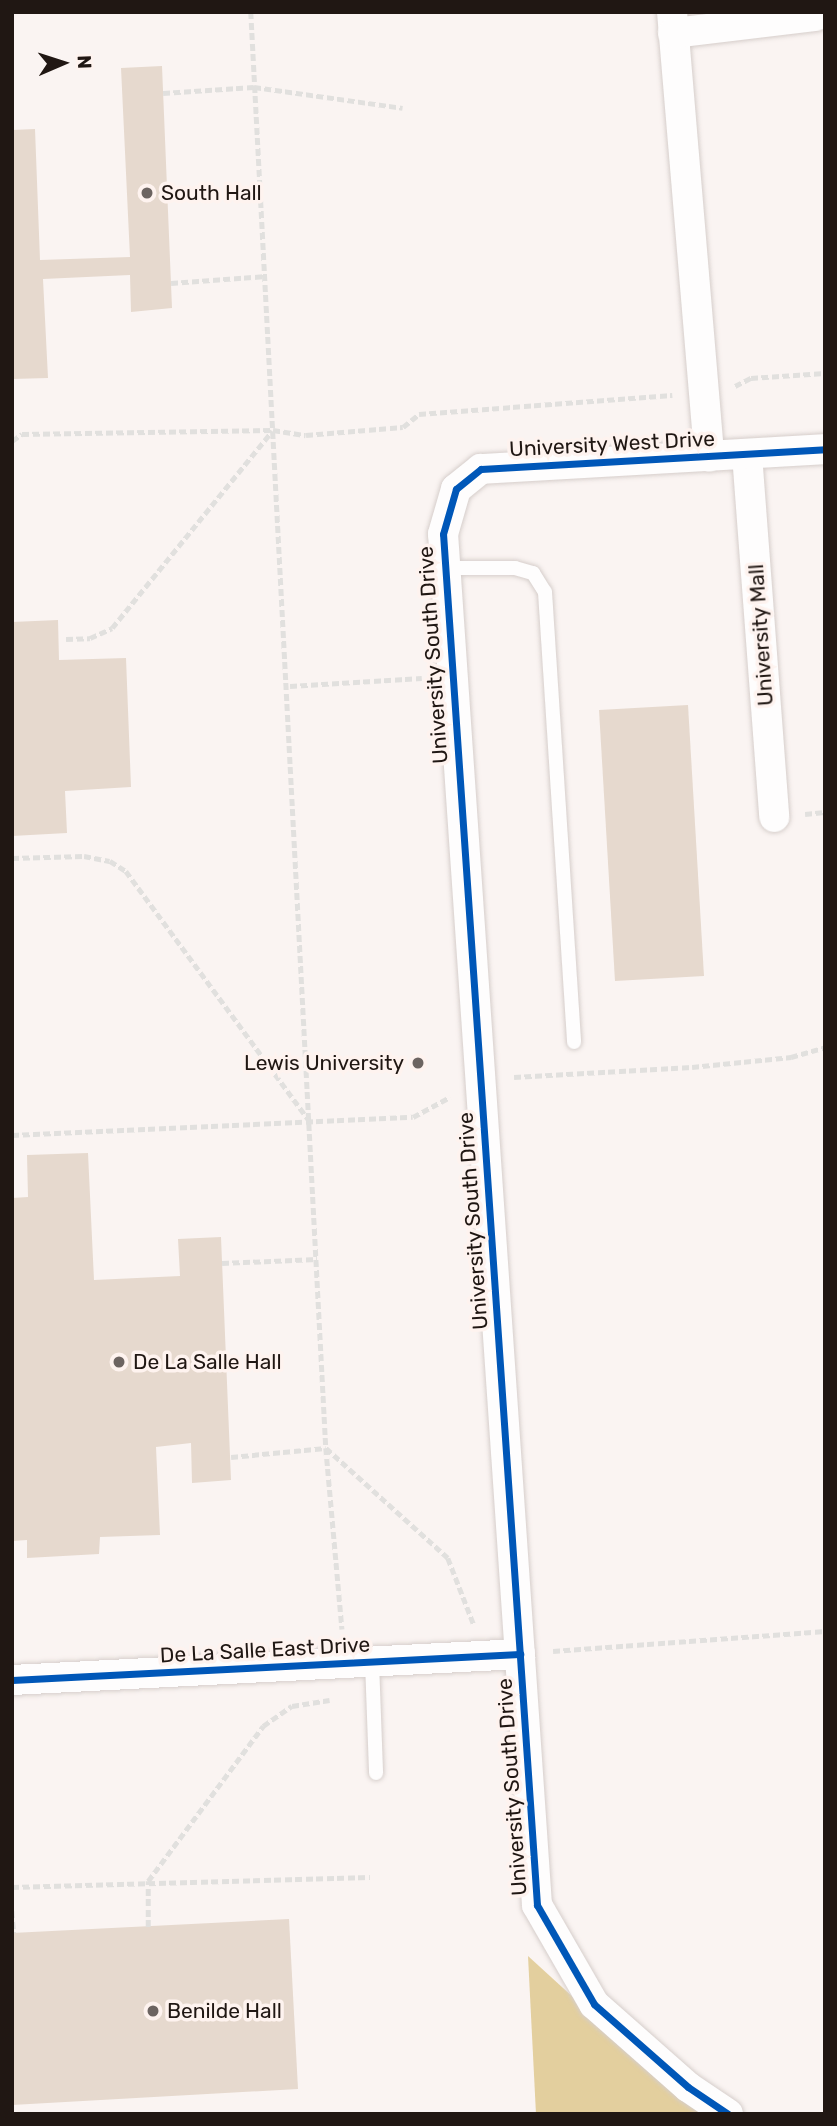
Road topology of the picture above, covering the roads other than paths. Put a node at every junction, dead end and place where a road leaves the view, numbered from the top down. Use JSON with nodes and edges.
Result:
{"nodes":[{"id":1,"x":816,"y":16,"type":"dead end"},
{"id":2,"x":673,"y":23,"type":"edge"},
{"id":3,"x":825,"y":449,"type":"edge"},
{"id":4,"x":747,"y":454,"type":"junction"},
{"id":5,"x":709,"y":456,"type":"junction"},
{"id":6,"x":443,"y":534,"type":"joint"},
{"id":7,"x":445,"y":568,"type":"junction"},
{"id":8,"x":774,"y":817,"type":"dead end"},
{"id":9,"x":574,"y":1042,"type":"dead end"},
{"id":10,"x":520,"y":1654,"type":"junction"},
{"id":11,"x":358,"y":1662,"type":"junction"},
{"id":12,"x":12,"y":1680,"type":"edge"},
{"id":13,"x":376,"y":1773,"type":"dead end"},
{"id":14,"x":728,"y":2114,"type":"edge"}],
"edges":[{"from":1,"to":2,"type":"street"},
{"from":2,"to":5,"type":"street"},
{"from":3,"to":4,"type":"street","name":"University West Drive"},
{"from":4,"to":5,"type":"street","name":"University West Drive"},
{"from":4,"to":8,"type":"street","name":"University Mall"},
{"from":5,"to":6,"type":"street","name":"University West Drive"},
{"from":6,"to":7,"type":"street","name":"University South Drive"},
{"from":7,"to":9,"type":"lane"},
{"from":7,"to":10,"type":"street","name":"University South Drive"},
{"from":10,"to":11,"type":"street","name":"De La Salle East Drive"},
{"from":10,"to":14,"type":"street","name":"University South Drive"},
{"from":11,"to":12,"type":"street","name":"De La Salle East Drive"},
{"from":11,"to":13,"type":"lane"}]}
